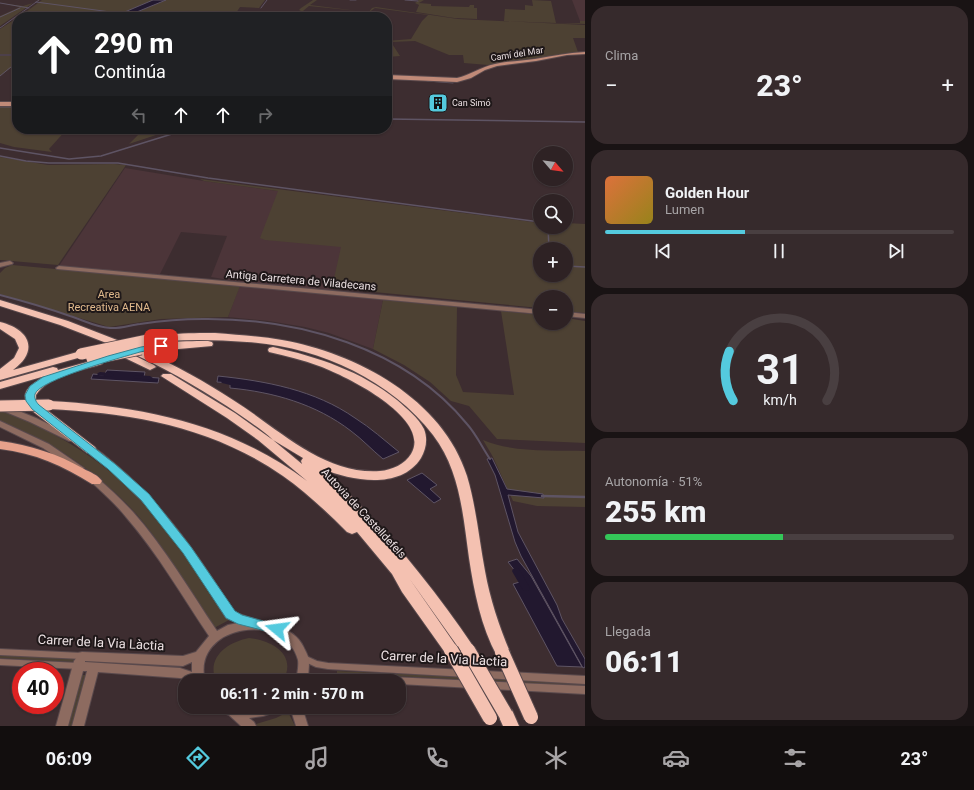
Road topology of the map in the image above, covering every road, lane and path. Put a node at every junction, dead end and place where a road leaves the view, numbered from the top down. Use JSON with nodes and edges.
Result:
{"nodes":[{"id":1,"x":585,"y":53,"type":"edge"},
{"id":2,"x":392,"y":77,"type":"edge"},
{"id":3,"x":0,"y":104,"type":"edge"},
{"id":4,"x":12,"y":104,"type":"edge"},
{"id":5,"x":0,"y":261,"type":"edge"},
{"id":6,"x":0,"y":265,"type":"edge"},
{"id":7,"x":59,"y":268,"type":"dead end"},
{"id":8,"x":0,"y":303,"type":"edge"},
{"id":9,"x":0,"y":309,"type":"edge"},
{"id":10,"x":533,"y":311,"type":"edge"},
{"id":11,"x":573,"y":315,"type":"edge"},
{"id":12,"x":585,"y":316,"type":"edge"},
{"id":13,"x":0,"y":324,"type":"edge"},
{"id":14,"x":114,"y":342,"type":"dead end"},
{"id":15,"x":103,"y":345,"type":"dead end"},
{"id":16,"x":143,"y":348,"type":"junction"},
{"id":17,"x":129,"y":356,"type":"dead end"},
{"id":18,"x":95,"y":361,"type":"junction"},
{"id":19,"x":0,"y":374,"type":"edge"},
{"id":20,"x":0,"y":377,"type":"edge"},
{"id":21,"x":0,"y":386,"type":"edge"},
{"id":22,"x":0,"y":406,"type":"edge"},
{"id":23,"x":0,"y":424,"type":"edge"},
{"id":24,"x":277,"y":437,"type":"junction"},
{"id":25,"x":0,"y":445,"type":"edge"},
{"id":26,"x":91,"y":450,"type":"junction"},
{"id":27,"x":96,"y":481,"type":"junction"},
{"id":28,"x":406,"y":587,"type":"junction"},
{"id":29,"x":264,"y":625,"type":"junction"},
{"id":30,"x":215,"y":637,"type":"junction"},
{"id":31,"x":0,"y":652,"type":"edge"},
{"id":32,"x":200,"y":655,"type":"junction"},
{"id":33,"x":304,"y":658,"type":"junction"},
{"id":34,"x":0,"y":662,"type":"edge"},
{"id":35,"x":86,"y":663,"type":"junction"},
{"id":36,"x":183,"y":674,"type":"edge"},
{"id":37,"x":198,"y":674,"type":"edge"},
{"id":38,"x":304,"y":674,"type":"edge"},
{"id":39,"x":585,"y":680,"type":"edge"},
{"id":40,"x":406,"y":681,"type":"edge"},
{"id":41,"x":585,"y":690,"type":"edge"},
{"id":42,"x":234,"y":714,"type":"edge"},
{"id":43,"x":298,"y":714,"type":"edge"},
{"id":44,"x":509,"y":721,"type":"edge"},
{"id":45,"x":492,"y":722,"type":"edge"},
{"id":46,"x":534,"y":722,"type":"edge"},
{"id":47,"x":62,"y":726,"type":"edge"},
{"id":48,"x":78,"y":726,"type":"edge"},
{"id":49,"x":250,"y":726,"type":"edge"},
{"id":50,"x":302,"y":726,"type":"edge"}],
"edges":[{"from":1,"to":2,"type":"main road","name":"Camí del Mar"},
{"from":3,"to":4,"type":"main road"},
{"from":5,"to":6,"type":"street"},
{"from":7,"to":10,"type":"street","name":"Antiga Carretera de Viladecans"},
{"from":8,"to":14,"type":"highway"},
{"from":9,"to":15,"type":"highway"},
{"from":11,"to":12,"type":"street"},
{"from":13,"to":19,"type":"highway"},
{"from":16,"to":18,"type":"highway","bridge":true},
{"from":16,"to":20,"type":"highway","bridge":true},
{"from":16,"to":24,"type":"highway","name":"Autovia de Castelldefels"},
{"from":16,"to":24,"type":"highway"},
{"from":16,"to":46,"type":"highway","bridge":true},
{"from":17,"to":28,"type":"highway","name":"Autovia de Castelldefels"},
{"from":18,"to":21,"type":"highway"},
{"from":18,"to":26,"type":"highway"},
{"from":22,"to":26,"type":"street"},
{"from":22,"to":28,"type":"highway","bridge":true},
{"from":23,"to":27,"type":"street"},
{"from":24,"to":44,"type":"highway","name":"Autovia de Castelldefels","bridge":true},
{"from":25,"to":27,"type":"main road"},
{"from":26,"to":29,"type":"street"},
{"from":27,"to":30,"type":"street"},
{"from":28,"to":45,"type":"highway","name":"Autovia de Castelldefels","bridge":true},
{"from":29,"to":30,"type":"street"},
{"from":29,"to":33,"type":"street"},
{"from":30,"to":32,"type":"street"},
{"from":31,"to":35,"type":"street","name":"Carrer de la Via Làctia"},
{"from":32,"to":35,"type":"street","name":"Carrer de la Via Làctia"},
{"from":32,"to":37,"type":"street"},
{"from":33,"to":38,"type":"street"},
{"from":33,"to":39,"type":"street","name":"Carrer de la Via Làctia"},
{"from":34,"to":35,"type":"street","name":"Carrer de la Via Làctia"},
{"from":35,"to":36,"type":"street","name":"Carrer de la Via Làctia"},
{"from":35,"to":47,"type":"street"},
{"from":35,"to":48,"type":"street"},
{"from":40,"to":41,"type":"street"},
{"from":42,"to":49,"type":"street"},
{"from":43,"to":50,"type":"street"}]}
